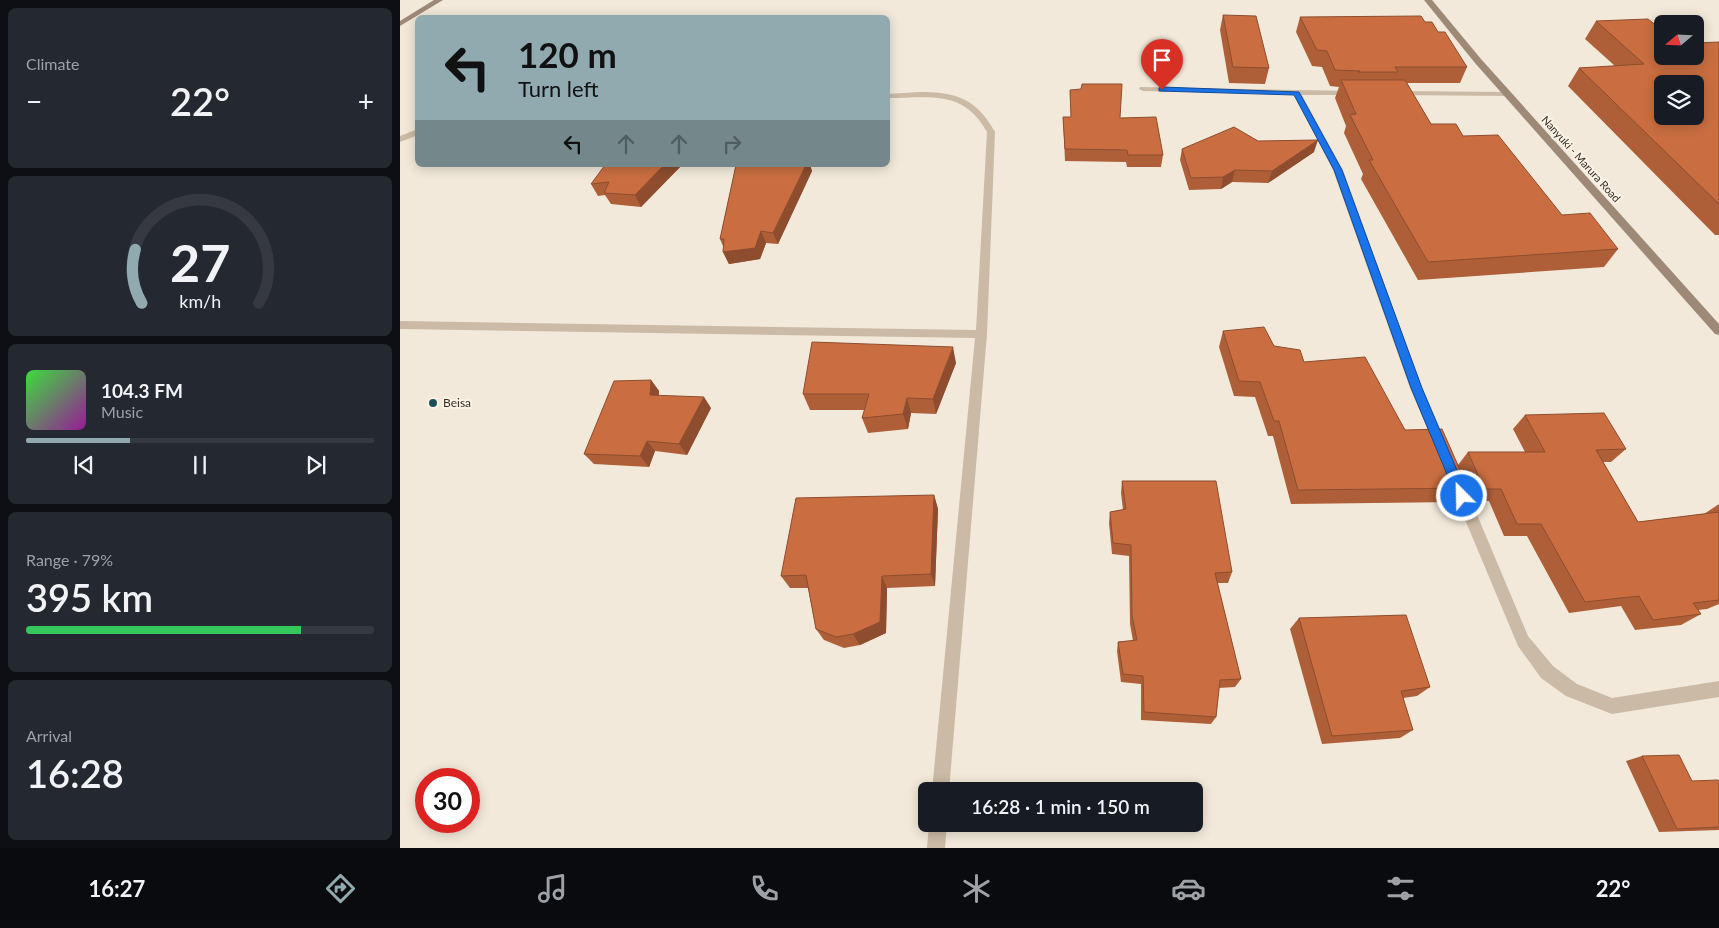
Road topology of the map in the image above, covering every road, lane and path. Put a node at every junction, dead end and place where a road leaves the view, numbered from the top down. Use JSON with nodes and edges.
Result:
{"nodes":[{"id":1,"x":439,"y":0,"type":"edge"},
{"id":2,"x":1428,"y":0,"type":"edge"},
{"id":3,"x":400,"y":24,"type":"edge"},
{"id":4,"x":1143,"y":89,"type":"dead end"},
{"id":5,"x":1296,"y":93,"type":"junction"},
{"id":6,"x":1364,"y":93,"type":"edge"},
{"id":7,"x":1383,"y":93,"type":"edge"},
{"id":8,"x":1507,"y":94,"type":"junction"},
{"id":9,"x":890,"y":96,"type":"edge"},
{"id":10,"x":415,"y":133,"type":"edge"},
{"id":11,"x":400,"y":139,"type":"edge"},
{"id":12,"x":400,"y":325,"type":"edge"},
{"id":13,"x":1719,"y":331,"type":"edge"},
{"id":14,"x":981,"y":334,"type":"junction"},
{"id":15,"x":1719,"y":689,"type":"edge"},
{"id":16,"x":942,"y":782,"type":"edge"},
{"id":17,"x":937,"y":832,"type":"edge"},
{"id":18,"x":936,"y":848,"type":"edge"}],
"edges":[{"from":1,"to":3,"type":"street"},
{"from":2,"to":8,"type":"street","name":"Nanyuki - Marura Road"},
{"from":4,"to":5,"type":"street"},
{"from":5,"to":6,"type":"street"},
{"from":5,"to":15,"type":"street"},
{"from":7,"to":8,"type":"street"},
{"from":8,"to":13,"type":"street","name":"Nanyuki - Marura Road"},
{"from":9,"to":14,"type":"street"},
{"from":10,"to":11,"type":"street"},
{"from":12,"to":14,"type":"street"},
{"from":14,"to":16,"type":"street"},
{"from":17,"to":18,"type":"street"}]}
